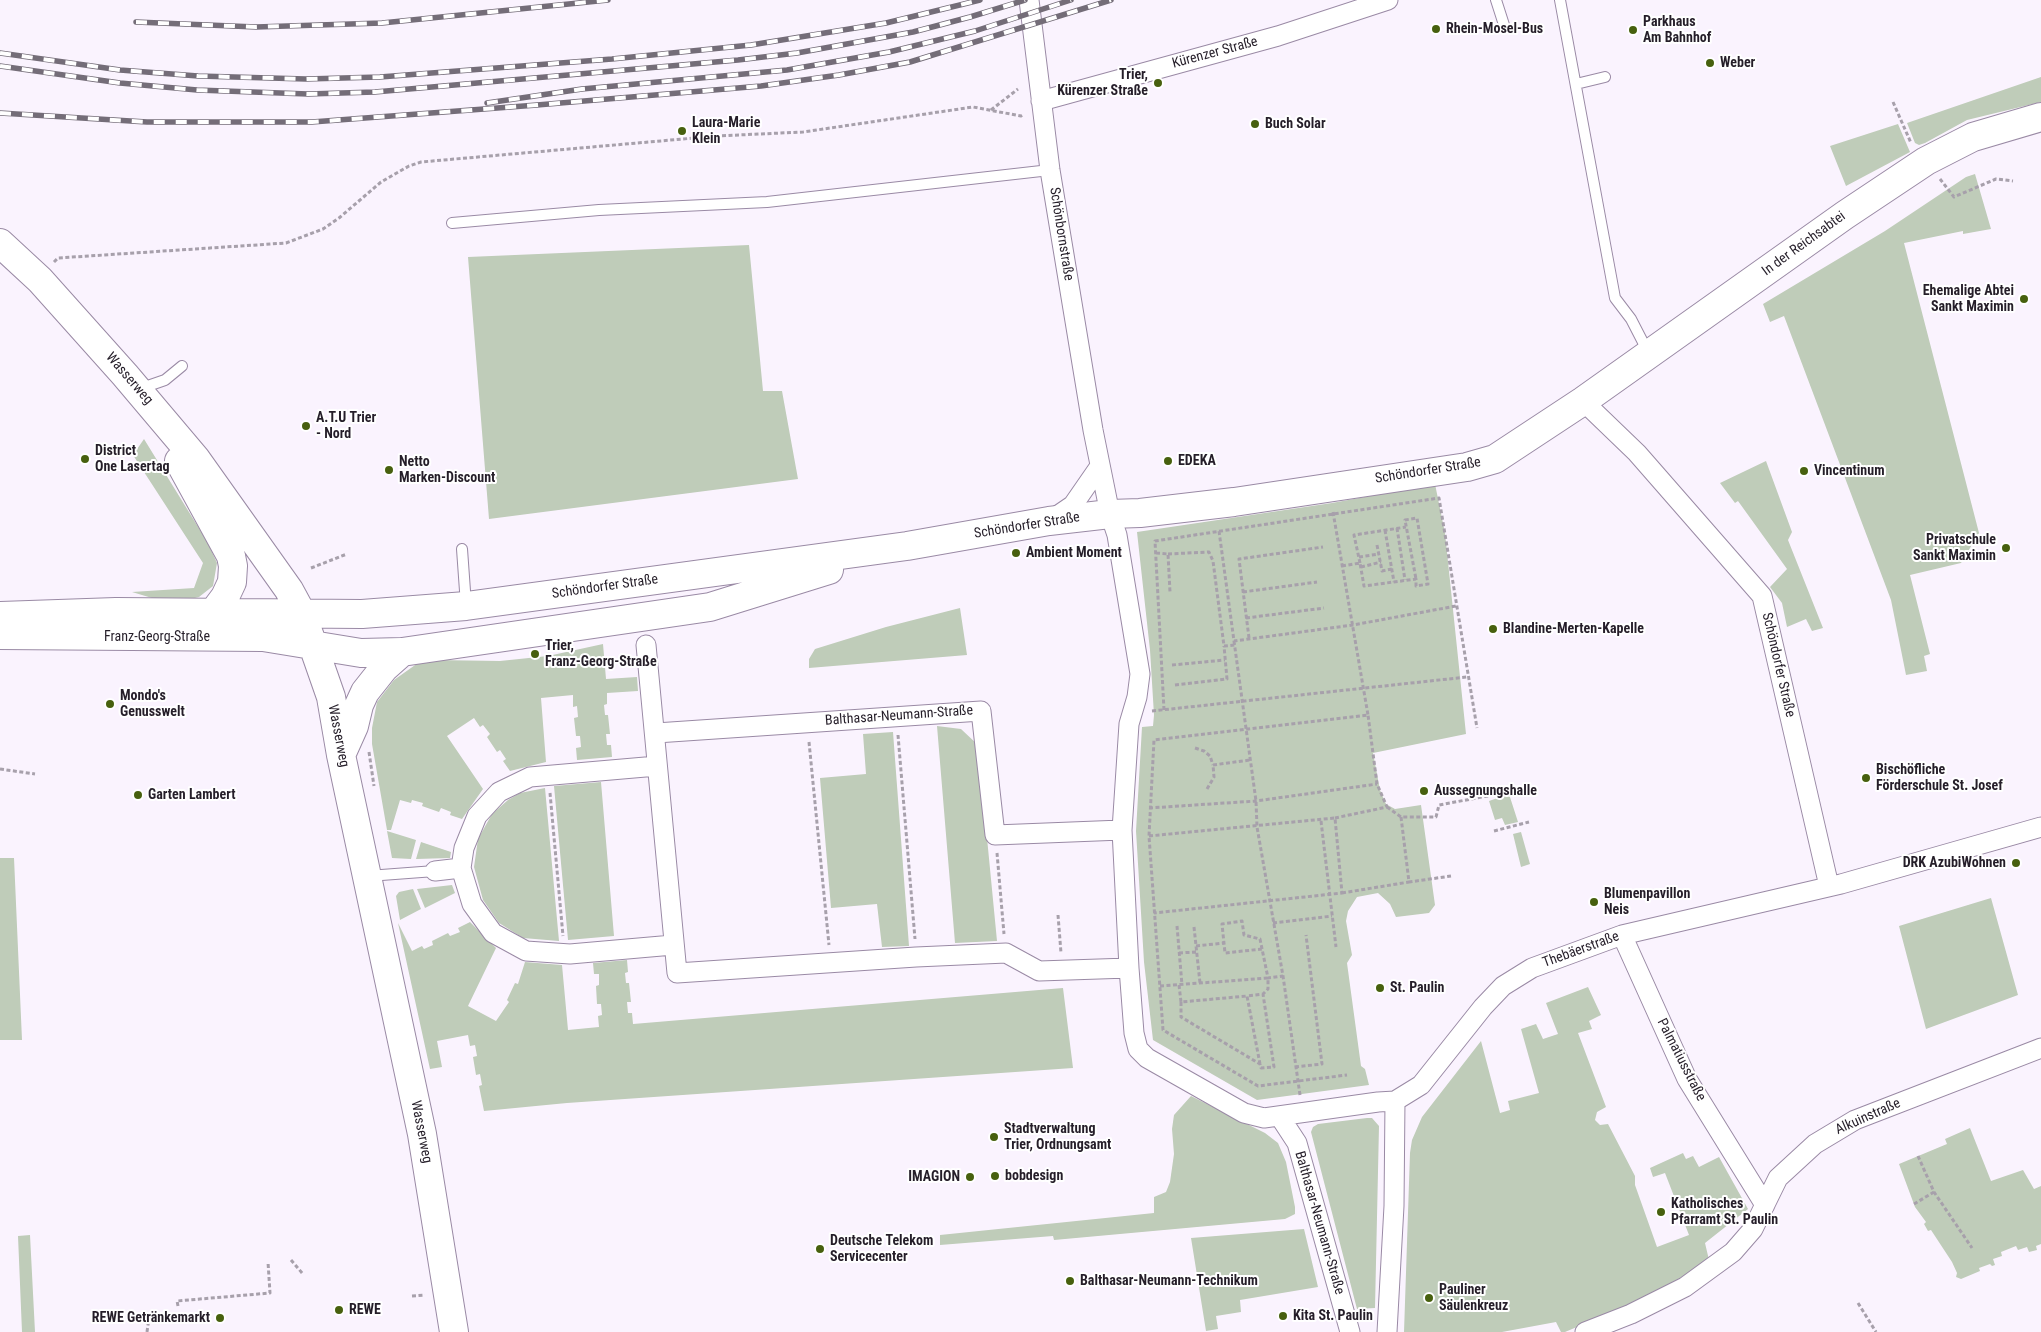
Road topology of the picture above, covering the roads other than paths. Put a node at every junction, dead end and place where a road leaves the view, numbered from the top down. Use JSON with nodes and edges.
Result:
{"nodes":[{"id":1,"x":1029,"y":0,"type":"edge"},
{"id":2,"x":1388,"y":0,"type":"edge"},
{"id":3,"x":1496,"y":0,"type":"edge"},
{"id":4,"x":1560,"y":0,"type":"edge"},
{"id":5,"x":1505,"y":28,"type":"dead end"},
{"id":6,"x":1605,"y":77,"type":"dead end"},
{"id":7,"x":1576,"y":84,"type":"junction"},
{"id":8,"x":1041,"y":101,"type":"junction"},
{"id":9,"x":2041,"y":116,"type":"edge"},
{"id":10,"x":1050,"y":170,"type":"junction"},
{"id":11,"x":452,"y":223,"type":"dead end"},
{"id":12,"x":0,"y":243,"type":"edge"},
{"id":13,"x":1649,"y":355,"type":"junction"},
{"id":14,"x":182,"y":366,"type":"dead end"},
{"id":15,"x":141,"y":393,"type":"junction"},
{"id":16,"x":1583,"y":401,"type":"junction"},
{"id":17,"x":1100,"y":466,"type":"junction"},
{"id":18,"x":1110,"y":514,"type":"junction"},
{"id":19,"x":1049,"y":521,"type":"junction"},
{"id":20,"x":907,"y":546,"type":"junction"},
{"id":21,"x":462,"y":549,"type":"dead end"},
{"id":22,"x":708,"y":573,"type":"junction"},
{"id":23,"x":466,"y":606,"type":"junction"},
{"id":24,"x":710,"y":607,"type":"junction"},
{"id":25,"x":213,"y":612,"type":"junction"},
{"id":26,"x":302,"y":614,"type":"junction"},
{"id":27,"x":0,"y":616,"type":"edge"},
{"id":28,"x":0,"y":635,"type":"edge"},
{"id":29,"x":313,"y":644,"type":"junction"},
{"id":30,"x":646,"y":645,"type":"dead end"},
{"id":31,"x":402,"y":652,"type":"junction"},
{"id":32,"x":656,"y":733,"type":"junction"},
{"id":33,"x":341,"y":755,"type":"junction"},
{"id":34,"x":657,"y":766,"type":"junction"},
{"id":35,"x":2041,"y":827,"type":"edge"},
{"id":36,"x":1122,"y":830,"type":"junction"},
{"id":37,"x":461,"y":868,"type":"junction"},
{"id":38,"x":435,"y":871,"type":"joint"},
{"id":39,"x":367,"y":876,"type":"junction"},
{"id":40,"x":1829,"y":886,"type":"junction"},
{"id":41,"x":1622,"y":935,"type":"junction"},
{"id":42,"x":673,"y":945,"type":"junction"},
{"id":43,"x":1129,"y":968,"type":"junction"},
{"id":44,"x":2041,"y":1048,"type":"edge"},
{"id":45,"x":1395,"y":1101,"type":"junction"},
{"id":46,"x":1280,"y":1117,"type":"junction"},
{"id":47,"x":1765,"y":1205,"type":"junction"},
{"id":48,"x":454,"y":1332,"type":"edge"},
{"id":49,"x":1350,"y":1332,"type":"edge"},
{"id":50,"x":1387,"y":1332,"type":"edge"},
{"id":51,"x":1585,"y":1332,"type":"edge"}],
"edges":[{"from":1,"to":8,"type":"street","name":"Schönbornstraße"},
{"from":2,"to":8,"type":"street","name":"Kürenzer Straße"},
{"from":3,"to":5,"type":"lane"},
{"from":4,"to":7,"type":"lane"},
{"from":6,"to":7,"type":"lane"},
{"from":7,"to":13,"type":"lane"},
{"from":8,"to":10,"type":"street","name":"Schönbornstraße"},
{"from":9,"to":13,"type":"main road","name":"In der Reichsabtei"},
{"from":10,"to":11,"type":"lane"},
{"from":10,"to":17,"type":"street","name":"Schönbornstraße"},
{"from":12,"to":15,"type":"main road","name":"Wasserweg"},
{"from":13,"to":16,"type":"main road","name":"In der Reichsabtei"},
{"from":14,"to":15,"type":"lane"},
{"from":15,"to":25,"type":"main road"},
{"from":15,"to":26,"type":"main road","name":"Wasserweg"},
{"from":16,"to":18,"type":"main road","name":"Schöndorfer Straße"},
{"from":16,"to":40,"type":"street","name":"Schöndorfer Straße"},
{"from":17,"to":18,"type":"street","name":"Schönbornstraße"},
{"from":17,"to":19,"type":"street"},
{"from":18,"to":19,"type":"main road","name":"Schöndorfer Straße"},
{"from":18,"to":36,"type":"street"},
{"from":19,"to":20,"type":"main road","name":"Schöndorfer Straße"},
{"from":20,"to":22,"type":"main road","name":"Schöndorfer Straße"},
{"from":20,"to":24,"type":"main road","name":"Schöndorfer Straße"},
{"from":21,"to":23,"type":"lane"},
{"from":22,"to":23,"type":"main road","name":"Schöndorfer Straße"},
{"from":22,"to":24,"type":"main road"},
{"from":23,"to":26,"type":"main road","name":"Schöndorfer Straße"},
{"from":24,"to":31,"type":"main road","name":"Schöndorfer Straße"},
{"from":25,"to":26,"type":"main road","name":"Franz-Georg-Straße"},
{"from":25,"to":27,"type":"main road","name":"Franz-Georg-Straße"},
{"from":26,"to":29,"type":"main road","name":"Wasserweg"},
{"from":28,"to":29,"type":"main road","name":"Franz-Georg-Straße"},
{"from":29,"to":31,"type":"main road","name":"Schöndorfer Straße"},
{"from":29,"to":33,"type":"main road","name":"Wasserweg"},
{"from":30,"to":32,"type":"street"},
{"from":31,"to":33,"type":"main road"},
{"from":32,"to":34,"type":"street"},
{"from":32,"to":36,"type":"street","name":"Balthasar-Neumann-Straße"},
{"from":33,"to":39,"type":"main road","name":"Wasserweg"},
{"from":34,"to":37,"type":"street"},
{"from":34,"to":42,"type":"street"},
{"from":35,"to":40,"type":"street","name":"Thebäerstraße"},
{"from":36,"to":43,"type":"street"},
{"from":37,"to":38,"type":"street"},
{"from":37,"to":42,"type":"street"},
{"from":38,"to":39,"type":"lane"},
{"from":39,"to":48,"type":"main road","name":"Wasserweg"},
{"from":40,"to":41,"type":"street","name":"Thebäerstraße"},
{"from":41,"to":45,"type":"street","name":"Thebäerstraße"},
{"from":41,"to":47,"type":"street","name":"Palmatiusstraße"},
{"from":42,"to":43,"type":"street"},
{"from":43,"to":46,"type":"street"},
{"from":44,"to":47,"type":"street","name":"Alkuinstraße"},
{"from":45,"to":46,"type":"street"},
{"from":45,"to":50,"type":"street"},
{"from":46,"to":49,"type":"street","name":"Balthasar-Neumann-Straße"},
{"from":47,"to":51,"type":"street","name":"Alkuinstraße"}]}
